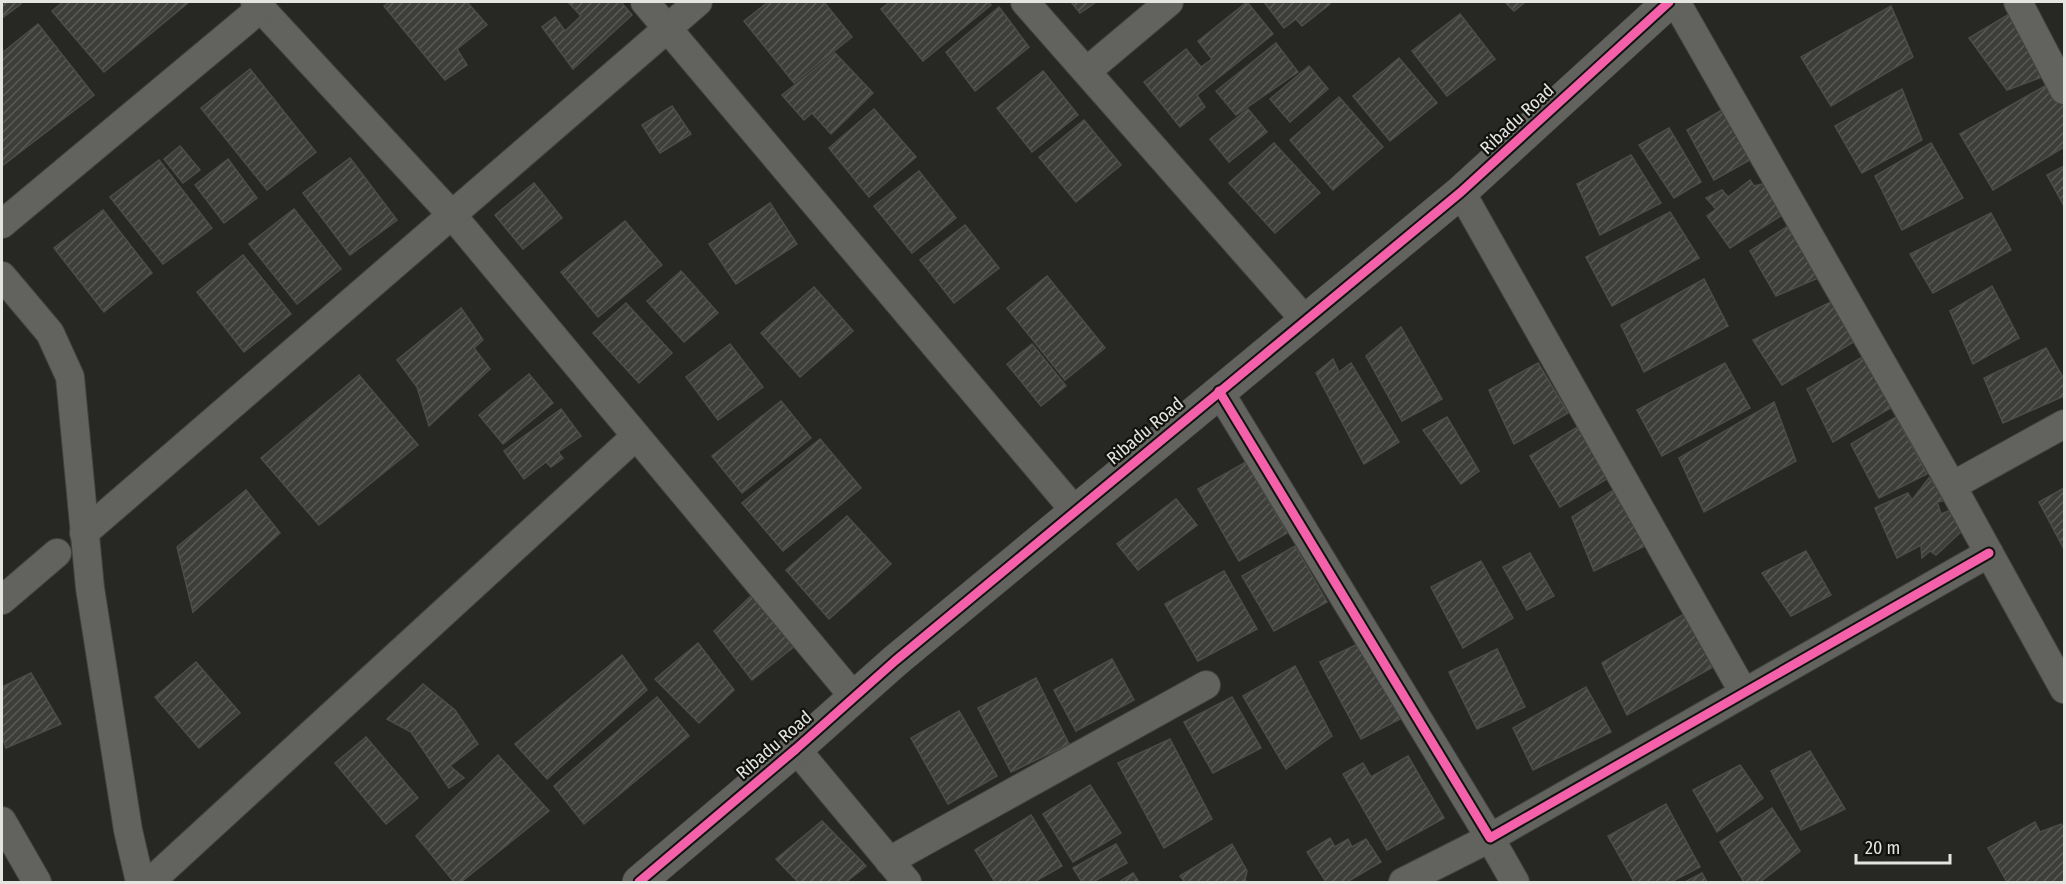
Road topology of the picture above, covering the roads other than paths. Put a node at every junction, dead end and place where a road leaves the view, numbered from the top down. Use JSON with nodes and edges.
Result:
{"nodes":[{"id":1,"x":645,"y":2,"type":"edge"},
{"id":2,"x":698,"y":2,"type":"edge"},
{"id":3,"x":1026,"y":2,"type":"edge"},
{"id":4,"x":1169,"y":2,"type":"edge"},
{"id":5,"x":1669,"y":2,"type":"edge"},
{"id":6,"x":1676,"y":2,"type":"edge"},
{"id":7,"x":2018,"y":2,"type":"edge"},
{"id":8,"x":258,"y":5,"type":"edge"},
{"id":9,"x":668,"y":27,"type":"junction"},
{"id":10,"x":1087,"y":71,"type":"junction"},
{"id":11,"x":2064,"y":90,"type":"edge"},
{"id":12,"x":1461,"y":192,"type":"junction"},
{"id":13,"x":452,"y":215,"type":"junction"},
{"id":14,"x":2,"y":224,"type":"edge"},
{"id":15,"x":4,"y":285,"type":"edge"},
{"id":16,"x":1305,"y":320,"type":"junction"},
{"id":17,"x":1219,"y":391,"type":"junction"},
{"id":18,"x":2064,"y":424,"type":"edge"},
{"id":19,"x":636,"y":436,"type":"junction"},
{"id":20,"x":1952,"y":486,"type":"junction"},
{"id":21,"x":1075,"y":511,"type":"junction"},
{"id":22,"x":84,"y":533,"type":"junction"},
{"id":23,"x":57,"y":553,"type":"dead end"},
{"id":24,"x":1989,"y":553,"type":"junction"},
{"id":25,"x":2,"y":600,"type":"edge"},
{"id":26,"x":1206,"y":685,"type":"dead end"},
{"id":27,"x":2064,"y":689,"type":"edge"},
{"id":28,"x":1744,"y":693,"type":"junction"},
{"id":29,"x":854,"y":697,"type":"junction"},
{"id":30,"x":796,"y":749,"type":"junction"},
{"id":31,"x":2,"y":821,"type":"edge"},
{"id":32,"x":1490,"y":838,"type":"junction"},
{"id":33,"x":889,"y":861,"type":"junction"},
{"id":34,"x":37,"y":882,"type":"edge"},
{"id":35,"x":140,"y":882,"type":"edge"},
{"id":36,"x":150,"y":882,"type":"edge"},
{"id":37,"x":639,"y":882,"type":"edge"},
{"id":38,"x":907,"y":882,"type":"edge"},
{"id":39,"x":1403,"y":882,"type":"edge"},
{"id":40,"x":1515,"y":882,"type":"edge"}],
"edges":[{"from":1,"to":9,"type":"street"},
{"from":2,"to":9,"type":"street"},
{"from":3,"to":10,"type":"street"},
{"from":4,"to":10,"type":"street"},
{"from":5,"to":12,"type":"street","name":"Ribadu Road"},
{"from":6,"to":20,"type":"street"},
{"from":7,"to":11,"type":"street"},
{"from":8,"to":13,"type":"street"},
{"from":8,"to":14,"type":"street"},
{"from":9,"to":13,"type":"street"},
{"from":9,"to":21,"type":"street"},
{"from":10,"to":16,"type":"street"},
{"from":12,"to":16,"type":"street","name":"Ribadu Road"},
{"from":12,"to":28,"type":"street"},
{"from":13,"to":19,"type":"street"},
{"from":13,"to":22,"type":"street"},
{"from":15,"to":22,"type":"street"},
{"from":16,"to":17,"type":"street","name":"Ribadu Road"},
{"from":17,"to":21,"type":"street","name":"Ribadu Road"},
{"from":17,"to":32,"type":"street"},
{"from":18,"to":20,"type":"street"},
{"from":19,"to":29,"type":"street"},
{"from":19,"to":36,"type":"street"},
{"from":20,"to":24,"type":"street"},
{"from":21,"to":29,"type":"street","name":"Ribadu Road"},
{"from":22,"to":35,"type":"street"},
{"from":23,"to":25,"type":"street"},
{"from":24,"to":27,"type":"street"},
{"from":24,"to":28,"type":"street"},
{"from":26,"to":33,"type":"street"},
{"from":28,"to":32,"type":"street"},
{"from":29,"to":30,"type":"street","name":"Ribadu Road"},
{"from":30,"to":33,"type":"street"},
{"from":30,"to":37,"type":"street","name":"Ribadu Road"},
{"from":31,"to":34,"type":"street"},
{"from":32,"to":39,"type":"street"},
{"from":32,"to":40,"type":"street"},
{"from":33,"to":38,"type":"street"}]}
